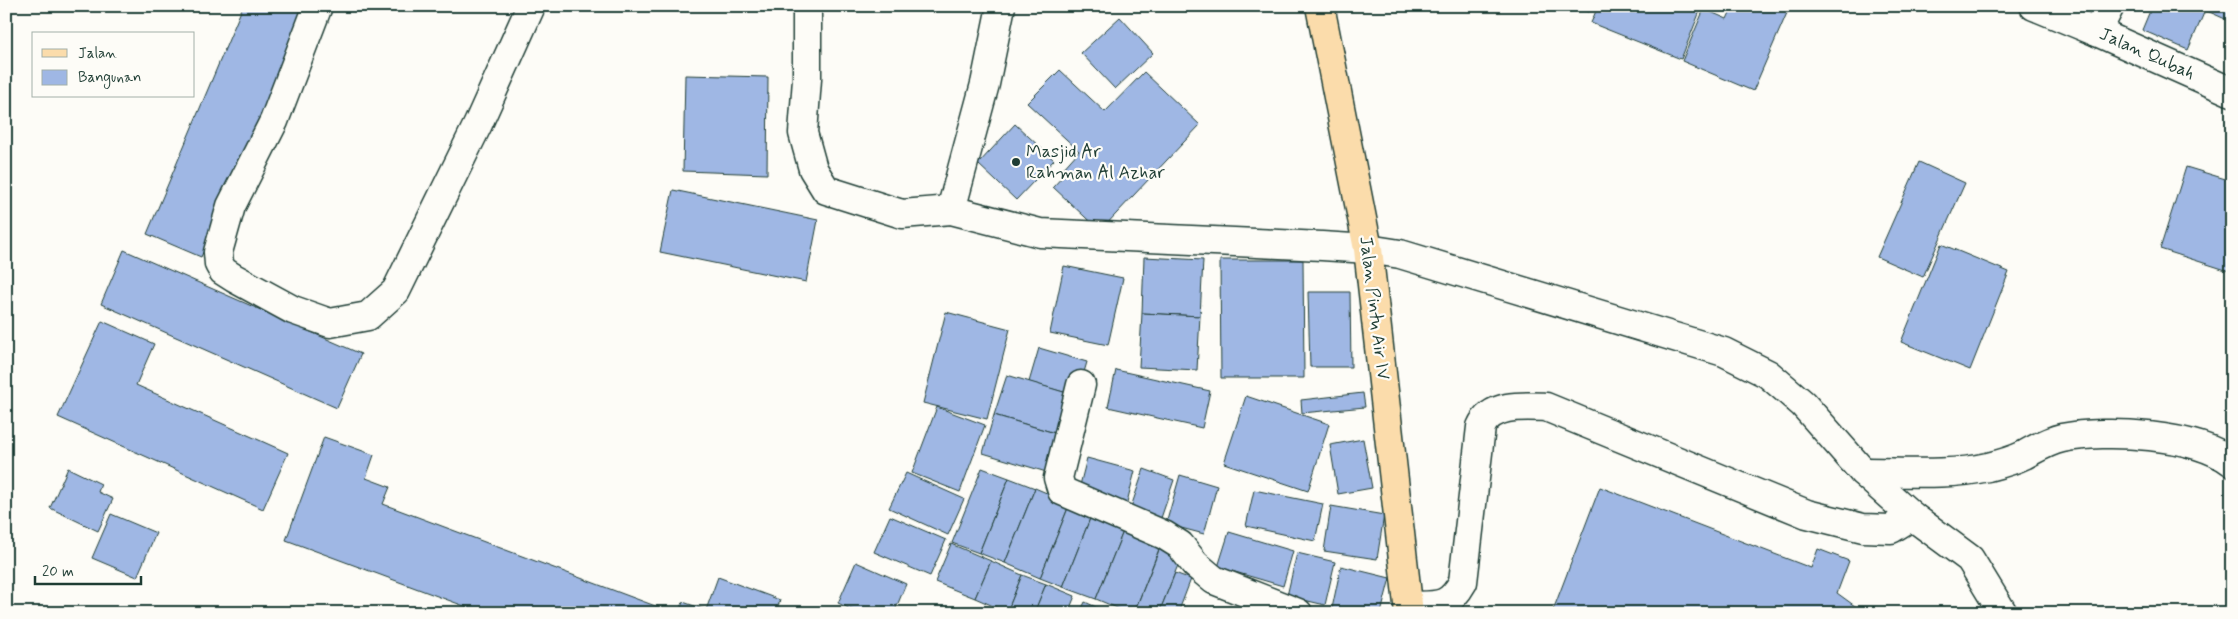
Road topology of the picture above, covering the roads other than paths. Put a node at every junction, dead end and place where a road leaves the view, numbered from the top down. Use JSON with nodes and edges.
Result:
{"nodes":[{"id":1,"x":318,"y":6,"type":"edge"},
{"id":2,"x":531,"y":6,"type":"edge"},
{"id":3,"x":807,"y":6,"type":"edge"},
{"id":4,"x":1001,"y":6,"type":"edge"},
{"id":5,"x":1320,"y":6,"type":"edge"},
{"id":6,"x":2034,"y":6,"type":"edge"},
{"id":7,"x":2110,"y":6,"type":"edge"},
{"id":8,"x":2097,"y":32,"type":"junction"},
{"id":9,"x":2232,"y":92,"type":"edge"},
{"id":10,"x":950,"y":210,"type":"junction"},
{"id":11,"x":1368,"y":249,"type":"junction"},
{"id":12,"x":1081,"y":385,"type":"dead end"},
{"id":13,"x":2232,"y":462,"type":"edge"},
{"id":14,"x":1863,"y":472,"type":"junction"},
{"id":15,"x":1912,"y":516,"type":"junction"},
{"id":16,"x":1409,"y":610,"type":"edge"},
{"id":17,"x":1298,"y":613,"type":"edge"},
{"id":18,"x":2003,"y":613,"type":"edge"}],
"edges":[{"from":1,"to":2,"type":"street"},
{"from":3,"to":10,"type":"street"},
{"from":4,"to":10,"type":"street"},
{"from":5,"to":11,"type":"main road","name":"Jalan Pintu Air IV"},
{"from":6,"to":8,"type":"street","name":"Jalan Qubah"},
{"from":7,"to":8,"type":"street"},
{"from":8,"to":9,"type":"street","name":"Jalan Qubah"},
{"from":10,"to":11,"type":"street"},
{"from":11,"to":14,"type":"street"},
{"from":11,"to":16,"type":"main road","name":"Jalan Pintu Air IV"},
{"from":12,"to":17,"type":"street"},
{"from":13,"to":14,"type":"street"},
{"from":14,"to":15,"type":"street"},
{"from":15,"to":16,"type":"street"},
{"from":15,"to":18,"type":"street"}]}
